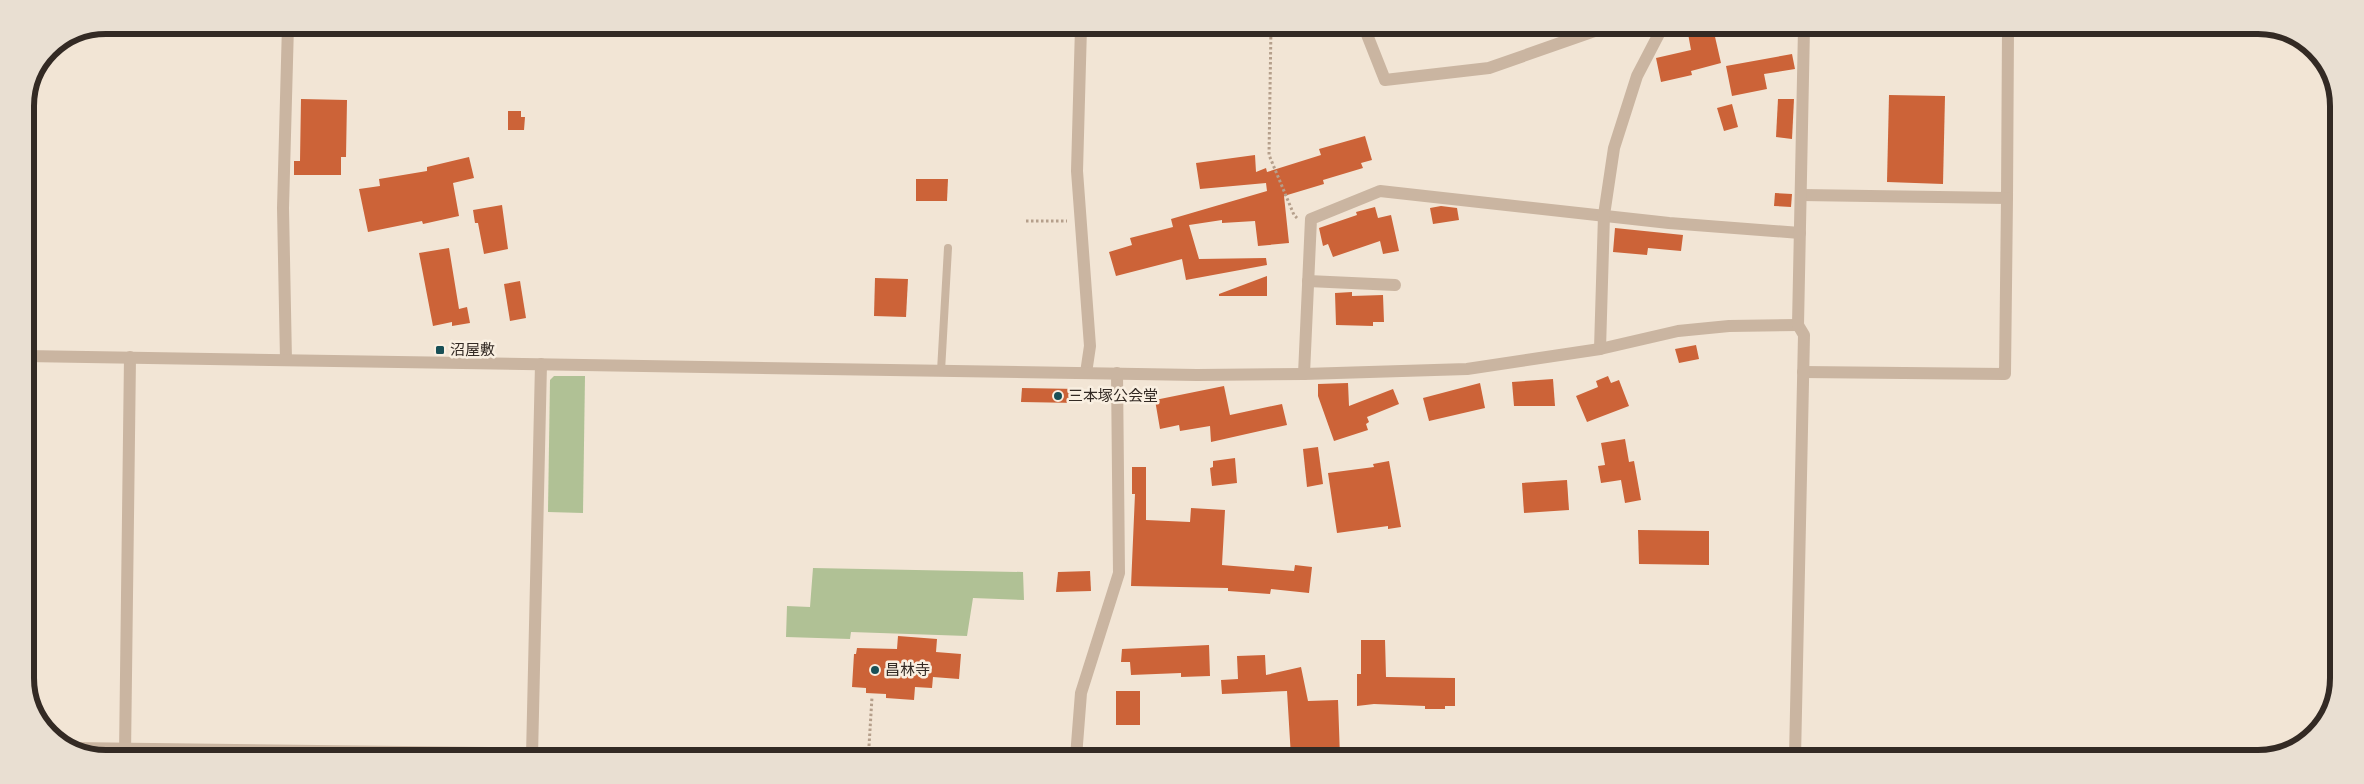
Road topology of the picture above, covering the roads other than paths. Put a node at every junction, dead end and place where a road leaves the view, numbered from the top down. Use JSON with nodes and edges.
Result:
{"nodes":[{"id":1,"x":288,"y":34,"type":"edge"},
{"id":2,"x":1081,"y":34,"type":"edge"},
{"id":3,"x":1367,"y":34,"type":"edge"},
{"id":4,"x":1586,"y":34,"type":"edge"},
{"id":5,"x":1659,"y":34,"type":"edge"},
{"id":6,"x":1804,"y":34,"type":"edge"},
{"id":7,"x":2008,"y":34,"type":"edge"},
{"id":8,"x":1801,"y":195,"type":"junction"},
{"id":9,"x":2007,"y":198,"type":"junction"},
{"id":10,"x":1604,"y":215,"type":"junction"},
{"id":11,"x":1800,"y":233,"type":"junction"},
{"id":12,"x":948,"y":248,"type":"dead end"},
{"id":13,"x":1308,"y":281,"type":"junction"},
{"id":14,"x":1395,"y":285,"type":"dead end"},
{"id":15,"x":1798,"y":325,"type":"junction"},
{"id":16,"x":1600,"y":349,"type":"junction"},
{"id":17,"x":34,"y":356,"type":"edge"},
{"id":18,"x":130,"y":358,"type":"junction"},
{"id":19,"x":286,"y":360,"type":"junction"},
{"id":20,"x":541,"y":364,"type":"junction"},
{"id":21,"x":941,"y":371,"type":"junction"},
{"id":22,"x":1803,"y":372,"type":"junction"},
{"id":23,"x":1086,"y":373,"type":"junction"},
{"id":24,"x":1117,"y":373,"type":"junction"},
{"id":25,"x":1304,"y":374,"type":"junction"},
{"id":26,"x":125,"y":750,"type":"edge"},
{"id":27,"x":532,"y":750,"type":"edge"},
{"id":28,"x":1077,"y":750,"type":"edge"},
{"id":29,"x":1794,"y":750,"type":"edge"}],
"edges":[{"from":1,"to":19,"type":"street"},
{"from":2,"to":23,"type":"street"},
{"from":3,"to":4,"type":"street"},
{"from":5,"to":10,"type":"street"},
{"from":6,"to":8,"type":"street"},
{"from":7,"to":9,"type":"street"},
{"from":8,"to":9,"type":"street"},
{"from":8,"to":11,"type":"street"},
{"from":9,"to":22,"type":"street"},
{"from":10,"to":11,"type":"street"},
{"from":10,"to":13,"type":"street"},
{"from":10,"to":16,"type":"street"},
{"from":11,"to":15,"type":"street"},
{"from":12,"to":21,"type":"lane"},
{"from":13,"to":14,"type":"street"},
{"from":13,"to":25,"type":"street"},
{"from":15,"to":16,"type":"street"},
{"from":15,"to":22,"type":"street"},
{"from":16,"to":25,"type":"street"},
{"from":17,"to":18,"type":"street"},
{"from":18,"to":19,"type":"street"},
{"from":18,"to":26,"type":"street"},
{"from":19,"to":20,"type":"street"},
{"from":20,"to":21,"type":"street"},
{"from":20,"to":27,"type":"street"},
{"from":21,"to":23,"type":"street"},
{"from":22,"to":29,"type":"street"},
{"from":23,"to":24,"type":"street"},
{"from":24,"to":25,"type":"street"},
{"from":24,"to":28,"type":"street"}]}
